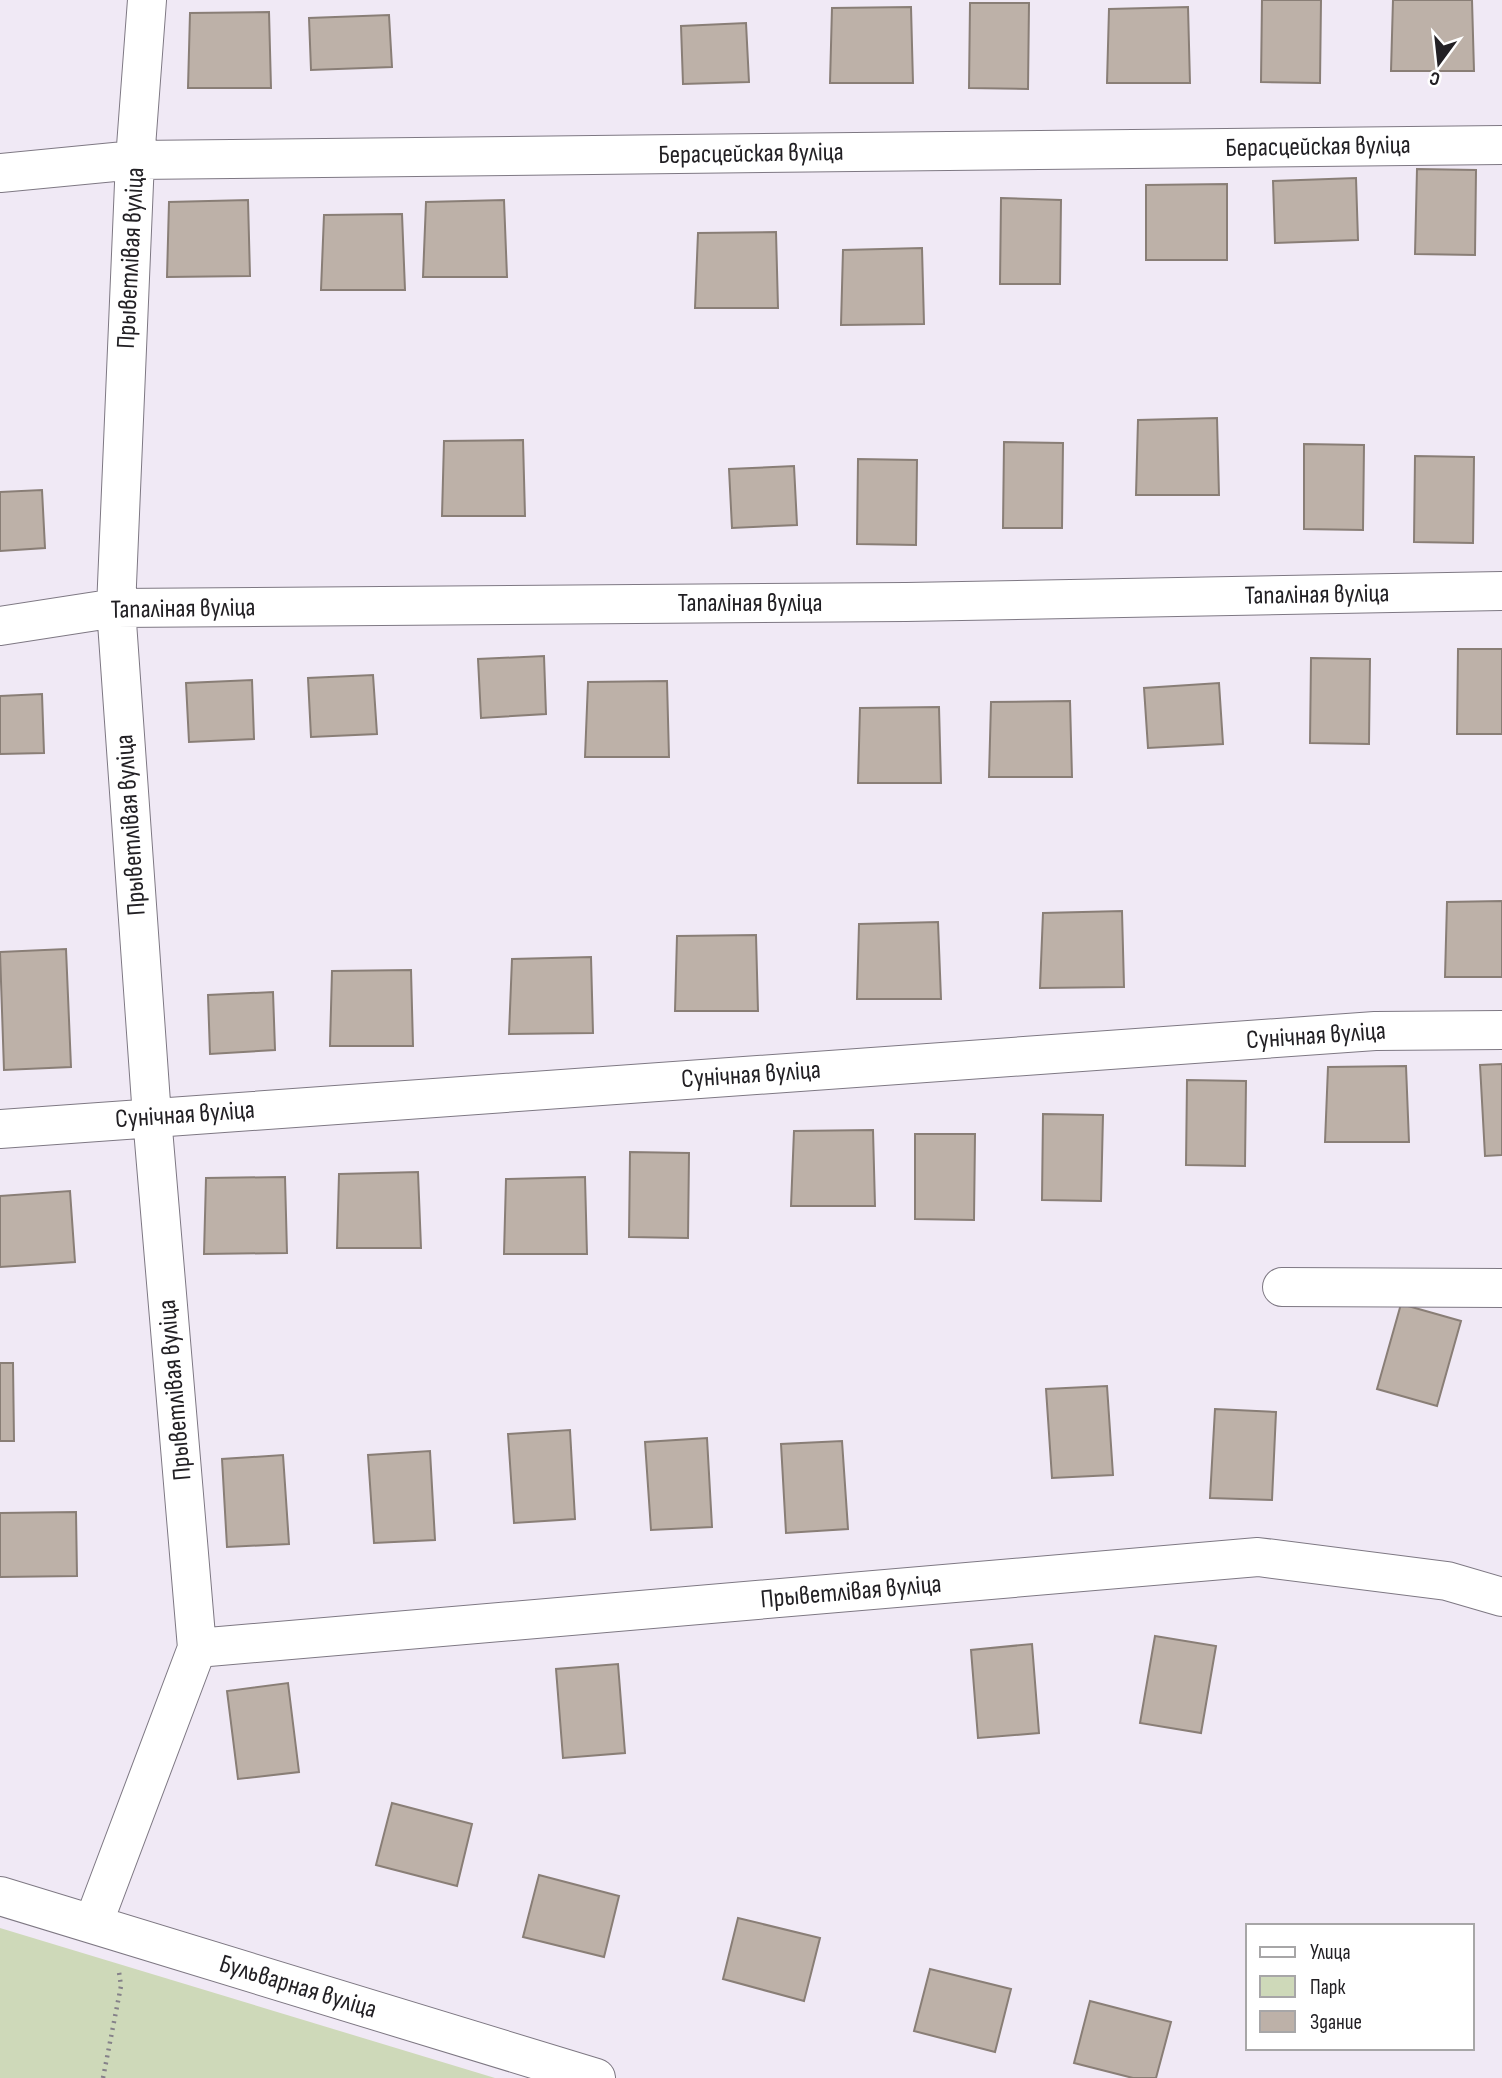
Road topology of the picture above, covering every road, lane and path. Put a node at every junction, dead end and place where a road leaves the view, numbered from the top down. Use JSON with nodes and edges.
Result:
{"nodes":[{"id":1,"x":147,"y":0,"type":"edge"},
{"id":2,"x":1502,"y":145,"type":"edge"},
{"id":3,"x":135,"y":160,"type":"junction"},
{"id":4,"x":0,"y":173,"type":"edge"},
{"id":5,"x":1502,"y":591,"type":"edge"},
{"id":6,"x":116,"y":608,"type":"junction"},
{"id":7,"x":0,"y":626,"type":"edge"},
{"id":8,"x":1502,"y":1030,"type":"edge"},
{"id":9,"x":152,"y":1117,"type":"junction"},
{"id":10,"x":0,"y":1129,"type":"edge"},
{"id":11,"x":1282,"y":1287,"type":"dead end"},
{"id":12,"x":1502,"y":1288,"type":"edge"},
{"id":13,"x":1502,"y":1597,"type":"edge"},
{"id":14,"x":197,"y":1648,"type":"junction"},
{"id":15,"x":0,"y":1896,"type":"edge"},
{"id":16,"x":103,"y":1927,"type":"junction"},
{"id":17,"x":103,"y":2078,"type":"edge"},
{"id":18,"x":596,"y":2078,"type":"edge"}],
"edges":[{"from":1,"to":3,"type":"street","name":"Прыветлівая вуліца"},
{"from":2,"to":3,"type":"street","name":"Берасцейская вуліца"},
{"from":3,"to":4,"type":"street","name":"Берасцейская вуліца"},
{"from":3,"to":6,"type":"street","name":"Прыветлівая вуліца"},
{"from":5,"to":6,"type":"street","name":"Тапаліная вуліца"},
{"from":6,"to":7,"type":"street","name":"Тапаліная вуліца"},
{"from":6,"to":9,"type":"street","name":"Прыветлівая вуліца"},
{"from":8,"to":9,"type":"street","name":"Сунічная вуліца"},
{"from":9,"to":10,"type":"street","name":"Сунічная вуліца"},
{"from":9,"to":14,"type":"street","name":"Прыветлівая вуліца"},
{"from":11,"to":12,"type":"street"},
{"from":13,"to":14,"type":"street","name":"Прыветлівая вуліца"},
{"from":14,"to":16,"type":"street","name":"Прыветлівая вуліца"},
{"from":15,"to":16,"type":"street","name":"Бульварная вуліца"},
{"from":16,"to":17,"type":"path"},
{"from":16,"to":18,"type":"street","name":"Бульварная вуліца"}]}
